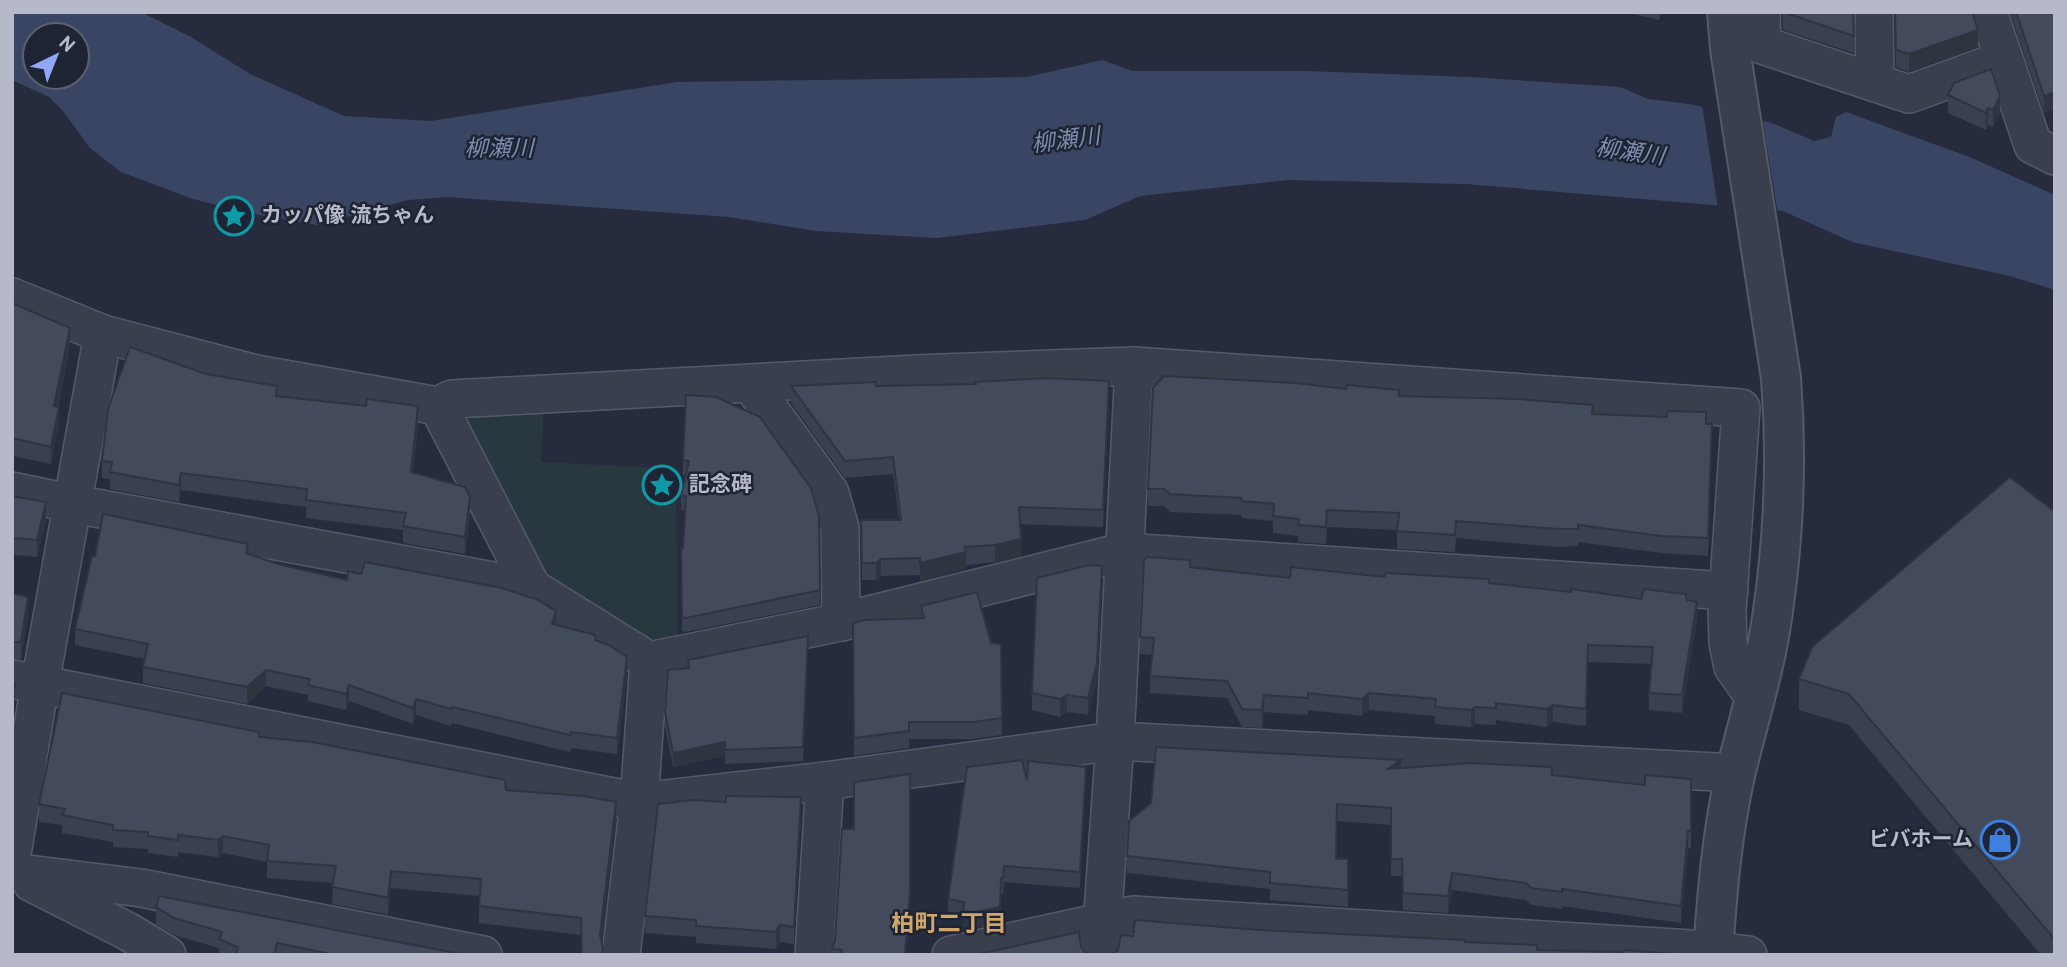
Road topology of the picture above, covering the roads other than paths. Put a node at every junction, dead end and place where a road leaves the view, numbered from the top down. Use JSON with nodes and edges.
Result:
{"nodes":[{"id":1,"x":1727,"y":12,"type":"edge"},
{"id":2,"x":1760,"y":12,"type":"edge"},
{"id":3,"x":1874,"y":12,"type":"edge"},
{"id":4,"x":1988,"y":12,"type":"edge"},
{"id":5,"x":2003,"y":60,"type":"junction"},
{"id":6,"x":1875,"y":82,"type":"junction"},
{"id":7,"x":2055,"y":156,"type":"edge"},
{"id":8,"x":12,"y":297,"type":"edge"},
{"id":9,"x":103,"y":334,"type":"junction"},
{"id":10,"x":1135,"y":366,"type":"junction"},
{"id":11,"x":751,"y":384,"type":"junction"},
{"id":12,"x":438,"y":405,"type":"junction"},
{"id":13,"x":12,"y":491,"type":"edge"},
{"id":14,"x":74,"y":504,"type":"junction"},
{"id":15,"x":1124,"y":552,"type":"junction"},
{"id":16,"x":532,"y":588,"type":"junction"},
{"id":17,"x":1729,"y":591,"type":"junction"},
{"id":18,"x":841,"y":622,"type":"junction"},
{"id":19,"x":649,"y":661,"type":"junction"},
{"id":20,"x":26,"y":682,"type":"edge"},
{"id":21,"x":1755,"y":698,"type":"junction"},
{"id":22,"x":1115,"y":741,"type":"junction"},
{"id":23,"x":1736,"y":773,"type":"junction"},
{"id":24,"x":825,"y":780,"type":"junction"},
{"id":25,"x":639,"y":802,"type":"junction"},
{"id":26,"x":12,"y":854,"type":"edge"},
{"id":27,"x":12,"y":873,"type":"edge"},
{"id":28,"x":141,"y":888,"type":"junction"},
{"id":29,"x":127,"y":931,"type":"junction"},
{"id":30,"x":1100,"y":939,"type":"edge"},
{"id":31,"x":1724,"y":953,"type":"edge"},
{"id":32,"x":467,"y":954,"type":"edge"},
{"id":33,"x":167,"y":955,"type":"edge"},
{"id":34,"x":621,"y":955,"type":"edge"},
{"id":35,"x":814,"y":955,"type":"edge"},
{"id":36,"x":951,"y":955,"type":"edge"}],
"edges":[{"from":1,"to":21,"type":"street"},
{"from":2,"to":6,"type":"street"},
{"from":3,"to":6,"type":"street"},
{"from":4,"to":5,"type":"street"},
{"from":5,"to":6,"type":"street"},
{"from":5,"to":7,"type":"street"},
{"from":8,"to":9,"type":"street"},
{"from":9,"to":12,"type":"street"},
{"from":9,"to":14,"type":"street"},
{"from":10,"to":11,"type":"street"},
{"from":10,"to":15,"type":"street"},
{"from":10,"to":17,"type":"street"},
{"from":11,"to":12,"type":"street"},
{"from":11,"to":18,"type":"street"},
{"from":12,"to":16,"type":"street"},
{"from":13,"to":14,"type":"street"},
{"from":14,"to":16,"type":"street"},
{"from":14,"to":20,"type":"street"},
{"from":15,"to":17,"type":"street"},
{"from":15,"to":18,"type":"street"},
{"from":15,"to":22,"type":"street"},
{"from":16,"to":19,"type":"street"},
{"from":17,"to":21,"type":"street"},
{"from":18,"to":19,"type":"street"},
{"from":19,"to":25,"type":"street"},
{"from":20,"to":25,"type":"street"},
{"from":20,"to":26,"type":"street"},
{"from":21,"to":23,"type":"street"},
{"from":22,"to":23,"type":"street"},
{"from":22,"to":24,"type":"street"},
{"from":22,"to":30,"type":"street"},
{"from":23,"to":31,"type":"street"},
{"from":24,"to":25,"type":"street"},
{"from":24,"to":35,"type":"street"},
{"from":25,"to":34,"type":"street"},
{"from":27,"to":28,"type":"street"},
{"from":27,"to":29,"type":"street"},
{"from":28,"to":29,"type":"street"},
{"from":28,"to":32,"type":"street"},
{"from":29,"to":33,"type":"street"},
{"from":30,"to":31,"type":"street"},
{"from":30,"to":36,"type":"street"}]}
